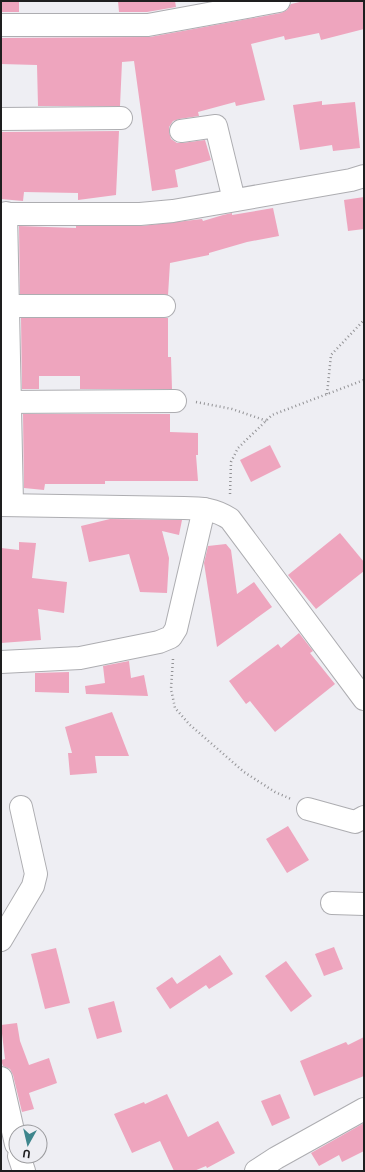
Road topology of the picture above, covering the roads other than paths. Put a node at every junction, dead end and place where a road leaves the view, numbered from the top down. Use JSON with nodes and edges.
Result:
{"nodes":[{"id":1,"x":279,"y":1,"type":"edge"},
{"id":2,"x":1,"y":25,"type":"edge"},
{"id":3,"x":121,"y":118,"type":"dead end"},
{"id":4,"x":1,"y":119,"type":"edge"},
{"id":5,"x":181,"y":131,"type":"dead end"},
{"id":6,"x":364,"y":176,"type":"edge"},
{"id":7,"x":234,"y":200,"type":"junction"},
{"id":8,"x":4,"y":214,"type":"edge"},
{"id":9,"x":4,"y":306,"type":"edge"},
{"id":10,"x":164,"y":306,"type":"dead end"},
{"id":11,"x":175,"y":401,"type":"road end"},
{"id":12,"x":5,"y":402,"type":"edge"},
{"id":13,"x":6,"y":504,"type":"edge"},
{"id":14,"x":204,"y":509,"type":"junction"},
{"id":15,"x":1,"y":662,"type":"edge"},
{"id":16,"x":364,"y":699,"type":"edge"},
{"id":17,"x":21,"y":808,"type":"dead end"},
{"id":18,"x":308,"y":809,"type":"road end"},
{"id":19,"x":364,"y":817,"type":"edge"},
{"id":20,"x":332,"y":903,"type":"dead end"},
{"id":21,"x":364,"y":904,"type":"edge"},
{"id":22,"x":1,"y":940,"type":"edge"},
{"id":23,"x":1,"y":1078,"type":"edge"},
{"id":24,"x":364,"y":1109,"type":"edge"},
{"id":25,"x":11,"y":1124,"type":"edge"},
{"id":26,"x":256,"y":1171,"type":"edge"}],
"edges":[{"from":1,"to":2,"type":"street"},
{"from":3,"to":4,"type":"street"},
{"from":5,"to":7,"type":"street"},
{"from":6,"to":7,"type":"street"},
{"from":7,"to":8,"type":"street"},
{"from":8,"to":9,"type":"street"},
{"from":9,"to":10,"type":"street"},
{"from":9,"to":12,"type":"street"},
{"from":11,"to":12,"type":"street"},
{"from":12,"to":13,"type":"street"},
{"from":13,"to":14,"type":"street"},
{"from":14,"to":15,"type":"street"},
{"from":14,"to":16,"type":"street"},
{"from":17,"to":22,"type":"street"},
{"from":18,"to":19,"type":"street"},
{"from":20,"to":21,"type":"street"},
{"from":23,"to":25,"type":"street"},
{"from":24,"to":26,"type":"street"}]}
